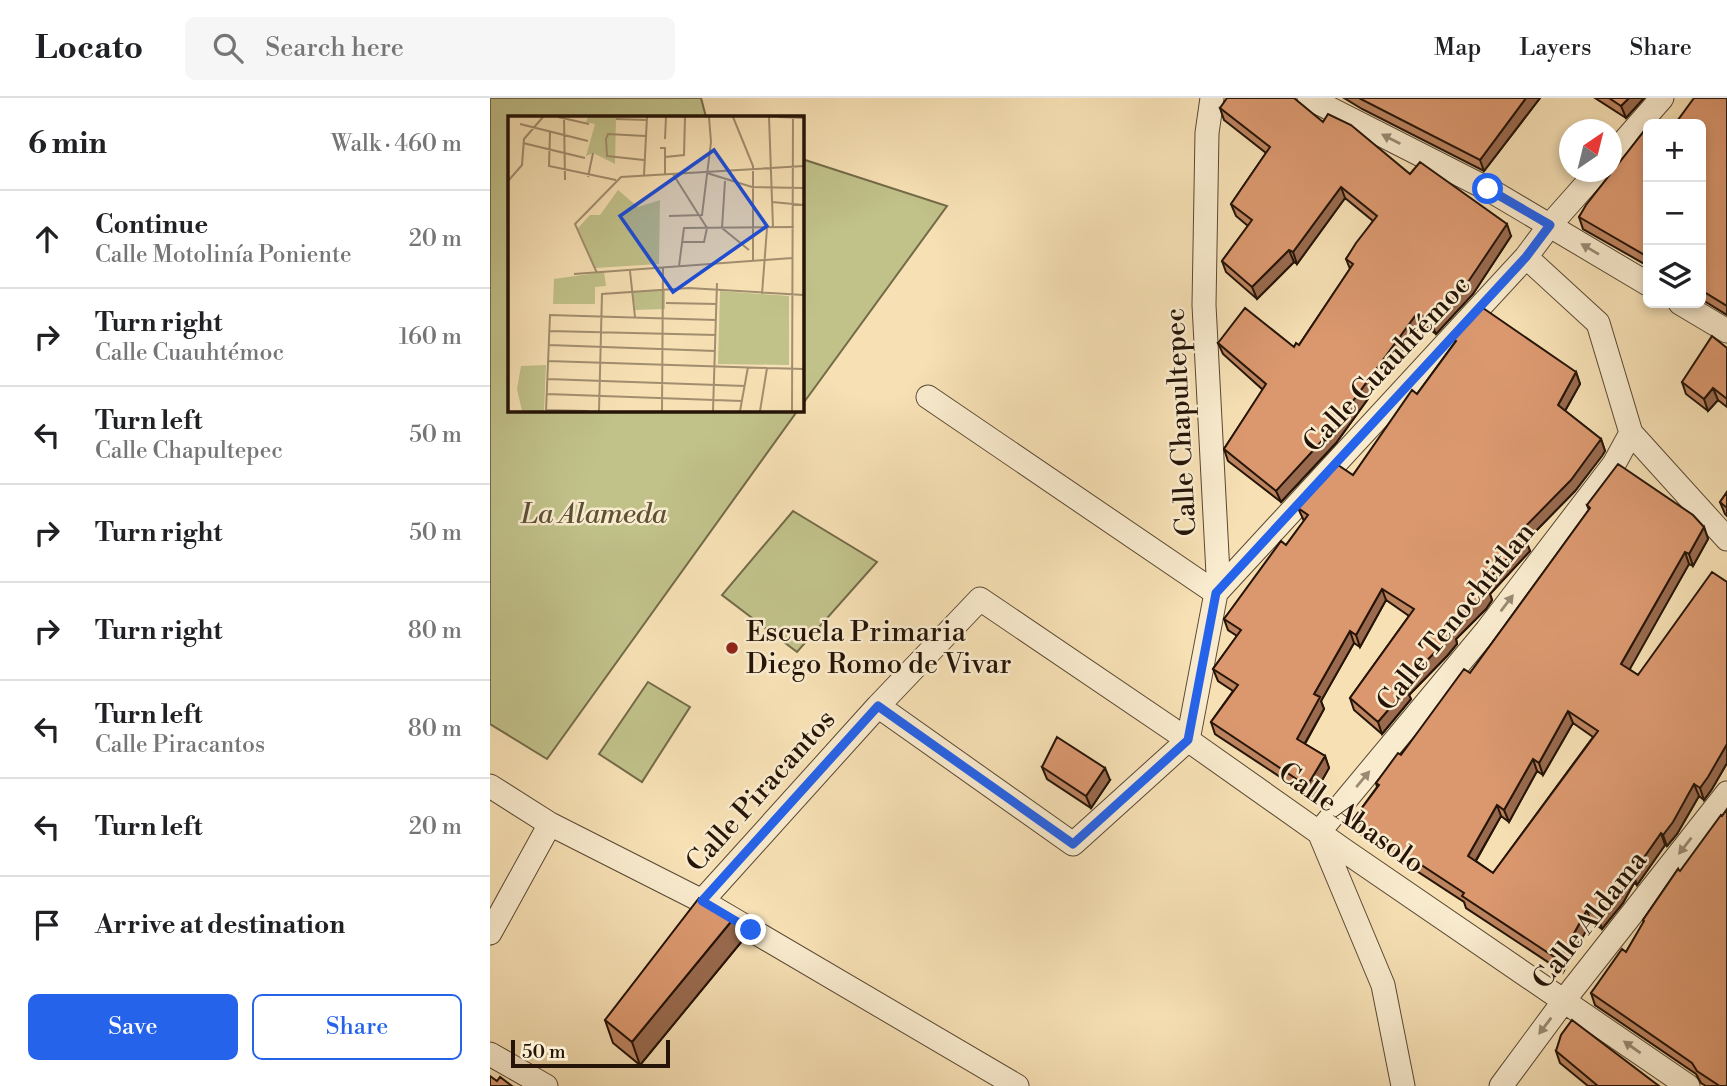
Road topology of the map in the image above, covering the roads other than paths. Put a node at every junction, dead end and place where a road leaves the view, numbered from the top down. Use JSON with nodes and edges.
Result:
{"nodes":[{"id":1,"x":1212,"y":98,"type":"edge"},
{"id":2,"x":1309,"y":98,"type":"edge"},
{"id":3,"x":1662,"y":98,"type":"edge"},
{"id":4,"x":1622,"y":144,"type":"edge"},
{"id":5,"x":1588,"y":182,"type":"edge"},
{"id":6,"x":1550,"y":225,"type":"junction"},
{"id":7,"x":1526,"y":257,"type":"junction"},
{"id":8,"x":1643,"y":281,"type":"edge"},
{"id":9,"x":1688,"y":308,"type":"edge"},
{"id":10,"x":1727,"y":331,"type":"edge"},
{"id":11,"x":928,"y":397,"type":"dead end"},
{"id":12,"x":1631,"y":433,"type":"junction"},
{"id":13,"x":1727,"y":538,"type":"edge"},
{"id":14,"x":1216,"y":593,"type":"junction"},
{"id":15,"x":980,"y":600,"type":"joint"},
{"id":16,"x":878,"y":706,"type":"junction"},
{"id":17,"x":1188,"y":740,"type":"junction"},
{"id":18,"x":490,"y":786,"type":"edge"},
{"id":19,"x":1727,"y":793,"type":"edge"},
{"id":20,"x":550,"y":824,"type":"junction"},
{"id":21,"x":1319,"y":832,"type":"junction"},
{"id":22,"x":702,"y":901,"type":"junction"},
{"id":23,"x":490,"y":933,"type":"edge"},
{"id":24,"x":1565,"y":1000,"type":"junction"},
{"id":25,"x":490,"y":1054,"type":"edge"},
{"id":26,"x":546,"y":1086,"type":"edge"},
{"id":27,"x":1017,"y":1086,"type":"edge"},
{"id":28,"x":1403,"y":1086,"type":"edge"},
{"id":29,"x":1501,"y":1086,"type":"edge"},
{"id":30,"x":1688,"y":1086,"type":"edge"}],
"edges":[{"from":1,"to":14,"type":"street","name":"Calle Chapultepec"},
{"from":6,"to":2,"type":"street","one_way":true},
{"from":3,"to":4,"type":"street"},
{"from":5,"to":6,"type":"street","name":"Calle Cuauhtémoc"},
{"from":6,"to":7,"type":"street","name":"Calle Cuauhtémoc"},
{"from":8,"to":6,"type":"street","one_way":true},
{"from":7,"to":12,"type":"street"},
{"from":7,"to":14,"type":"street","name":"Calle Cuauhtémoc"},
{"from":9,"to":10,"type":"street"},
{"from":11,"to":14,"type":"street"},
{"from":12,"to":13,"type":"street"},
{"from":21,"to":12,"type":"street","name":"Calle Tenochtitlan","one_way":true},
{"from":14,"to":17,"type":"street","name":"Calle Chapultepec"},
{"from":15,"to":16,"type":"street","name":"Calle Piracantos"},
{"from":15,"to":17,"type":"street","name":"Calle Abasolo"},
{"from":16,"to":17,"type":"street"},
{"from":16,"to":22,"type":"street","name":"Calle Piracantos"},
{"from":17,"to":21,"type":"street","name":"Calle Abasolo"},
{"from":18,"to":20,"type":"street"},
{"from":19,"to":24,"type":"street","name":"Calle Aldama","one_way":true},
{"from":20,"to":22,"type":"street"},
{"from":20,"to":23,"type":"street"},
{"from":21,"to":24,"type":"street","name":"Calle Abasolo"},
{"from":21,"to":28,"type":"street"},
{"from":22,"to":27,"type":"street"},
{"from":24,"to":29,"type":"street","name":"Calle Aldama","one_way":true},
{"from":30,"to":24,"type":"street","name":"Calle Abasolo","one_way":true},
{"from":25,"to":26,"type":"street"}]}
